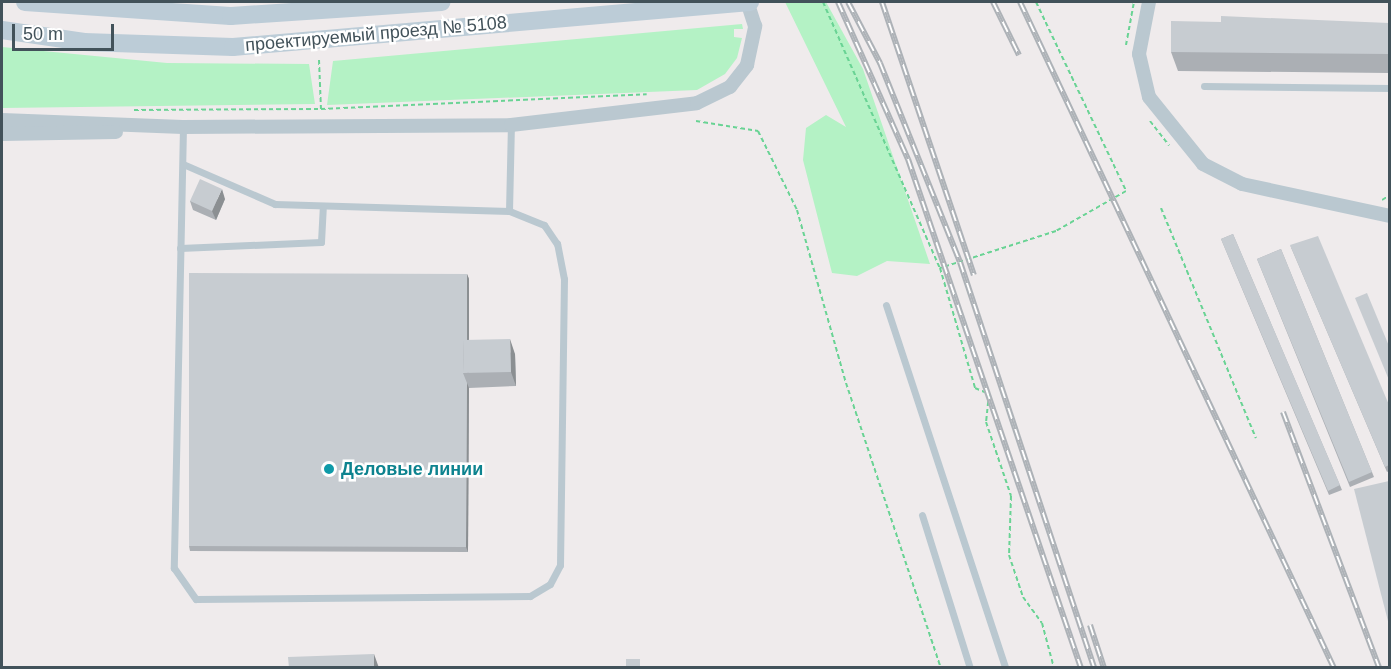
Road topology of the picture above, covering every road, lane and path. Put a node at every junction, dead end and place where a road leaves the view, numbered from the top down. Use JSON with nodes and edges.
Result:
{"nodes":[{"id":1,"x":25,"y":2,"type":"edge"},
{"id":2,"x":442,"y":2,"type":"edge"},
{"id":3,"x":749,"y":2,"type":"edge"},
{"id":4,"x":755,"y":2,"type":"edge"},
{"id":5,"x":823,"y":2,"type":"edge"},
{"id":6,"x":1036,"y":2,"type":"edge"},
{"id":7,"x":1134,"y":2,"type":"edge"},
{"id":8,"x":1149,"y":2,"type":"edge"},
{"id":9,"x":755,"y":25,"type":"junction"},
{"id":10,"x":2,"y":30,"type":"edge"},
{"id":11,"x":1125,"y":51,"type":"dead end"},
{"id":12,"x":319,"y":60,"type":"dead end"},
{"id":13,"x":1204,"y":86,"type":"dead end"},
{"id":14,"x":1389,"y":88,"type":"edge"},
{"id":15,"x":656,"y":94,"type":"dead end"},
{"id":16,"x":321,"y":109,"type":"junction"},
{"id":17,"x":132,"y":110,"type":"dead end"},
{"id":18,"x":1144,"y":112,"type":"dead end"},
{"id":19,"x":2,"y":120,"type":"edge"},
{"id":20,"x":696,"y":121,"type":"dead end"},
{"id":21,"x":511,"y":125,"type":"junction"},
{"id":22,"x":183,"y":127,"type":"junction"},
{"id":23,"x":2,"y":134,"type":"edge"},
{"id":24,"x":1172,"y":149,"type":"dead end"},
{"id":25,"x":183,"y":164,"type":"junction"},
{"id":26,"x":1389,"y":195,"type":"edge"},
{"id":27,"x":1375,"y":202,"type":"dead end"},
{"id":28,"x":1161,"y":208,"type":"dead end"},
{"id":29,"x":323,"y":209,"type":"junction"},
{"id":30,"x":509,"y":211,"type":"junction"},
{"id":31,"x":1389,"y":216,"type":"edge"},
{"id":32,"x":180,"y":248,"type":"junction"},
{"id":33,"x":940,"y":268,"type":"junction"},
{"id":34,"x":886,"y":305,"type":"dead end"},
{"id":35,"x":1256,"y":438,"type":"dead end"},
{"id":36,"x":922,"y":515,"type":"dead end"},
{"id":37,"x":941,"y":668,"type":"edge"},
{"id":38,"x":970,"y":668,"type":"edge"},
{"id":39,"x":1005,"y":668,"type":"edge"},
{"id":40,"x":1054,"y":668,"type":"edge"}],
"edges":[{"from":1,"to":2,"type":"main road","name":"проектируемый проезд № 5108"},
{"from":3,"to":9,"type":"street"},
{"from":3,"to":10,"type":"main road","name":"проектируемый проезд № 5108"},
{"from":4,"to":9,"type":"lane"},
{"from":5,"to":33,"type":"path"},
{"from":6,"to":33,"type":"path"},
{"from":7,"to":11,"type":"path"},
{"from":8,"to":31,"type":"street"},
{"from":9,"to":21,"type":"street"},
{"from":12,"to":16,"type":"path"},
{"from":13,"to":14,"type":"lane"},
{"from":15,"to":16,"type":"path"},
{"from":16,"to":17,"type":"path"},
{"from":18,"to":24,"type":"path"},
{"from":19,"to":22,"type":"street"},
{"from":20,"to":37,"type":"path"},
{"from":21,"to":22,"type":"street"},
{"from":21,"to":30,"type":"lane"},
{"from":22,"to":23,"type":"street"},
{"from":22,"to":25,"type":"lane"},
{"from":25,"to":29,"type":"lane"},
{"from":25,"to":32,"type":"lane"},
{"from":26,"to":27,"type":"path"},
{"from":28,"to":35,"type":"path"},
{"from":29,"to":30,"type":"lane"},
{"from":29,"to":32,"type":"lane"},
{"from":30,"to":32,"type":"lane"},
{"from":33,"to":40,"type":"path"},
{"from":34,"to":39,"type":"lane"},
{"from":36,"to":38,"type":"lane"}]}
